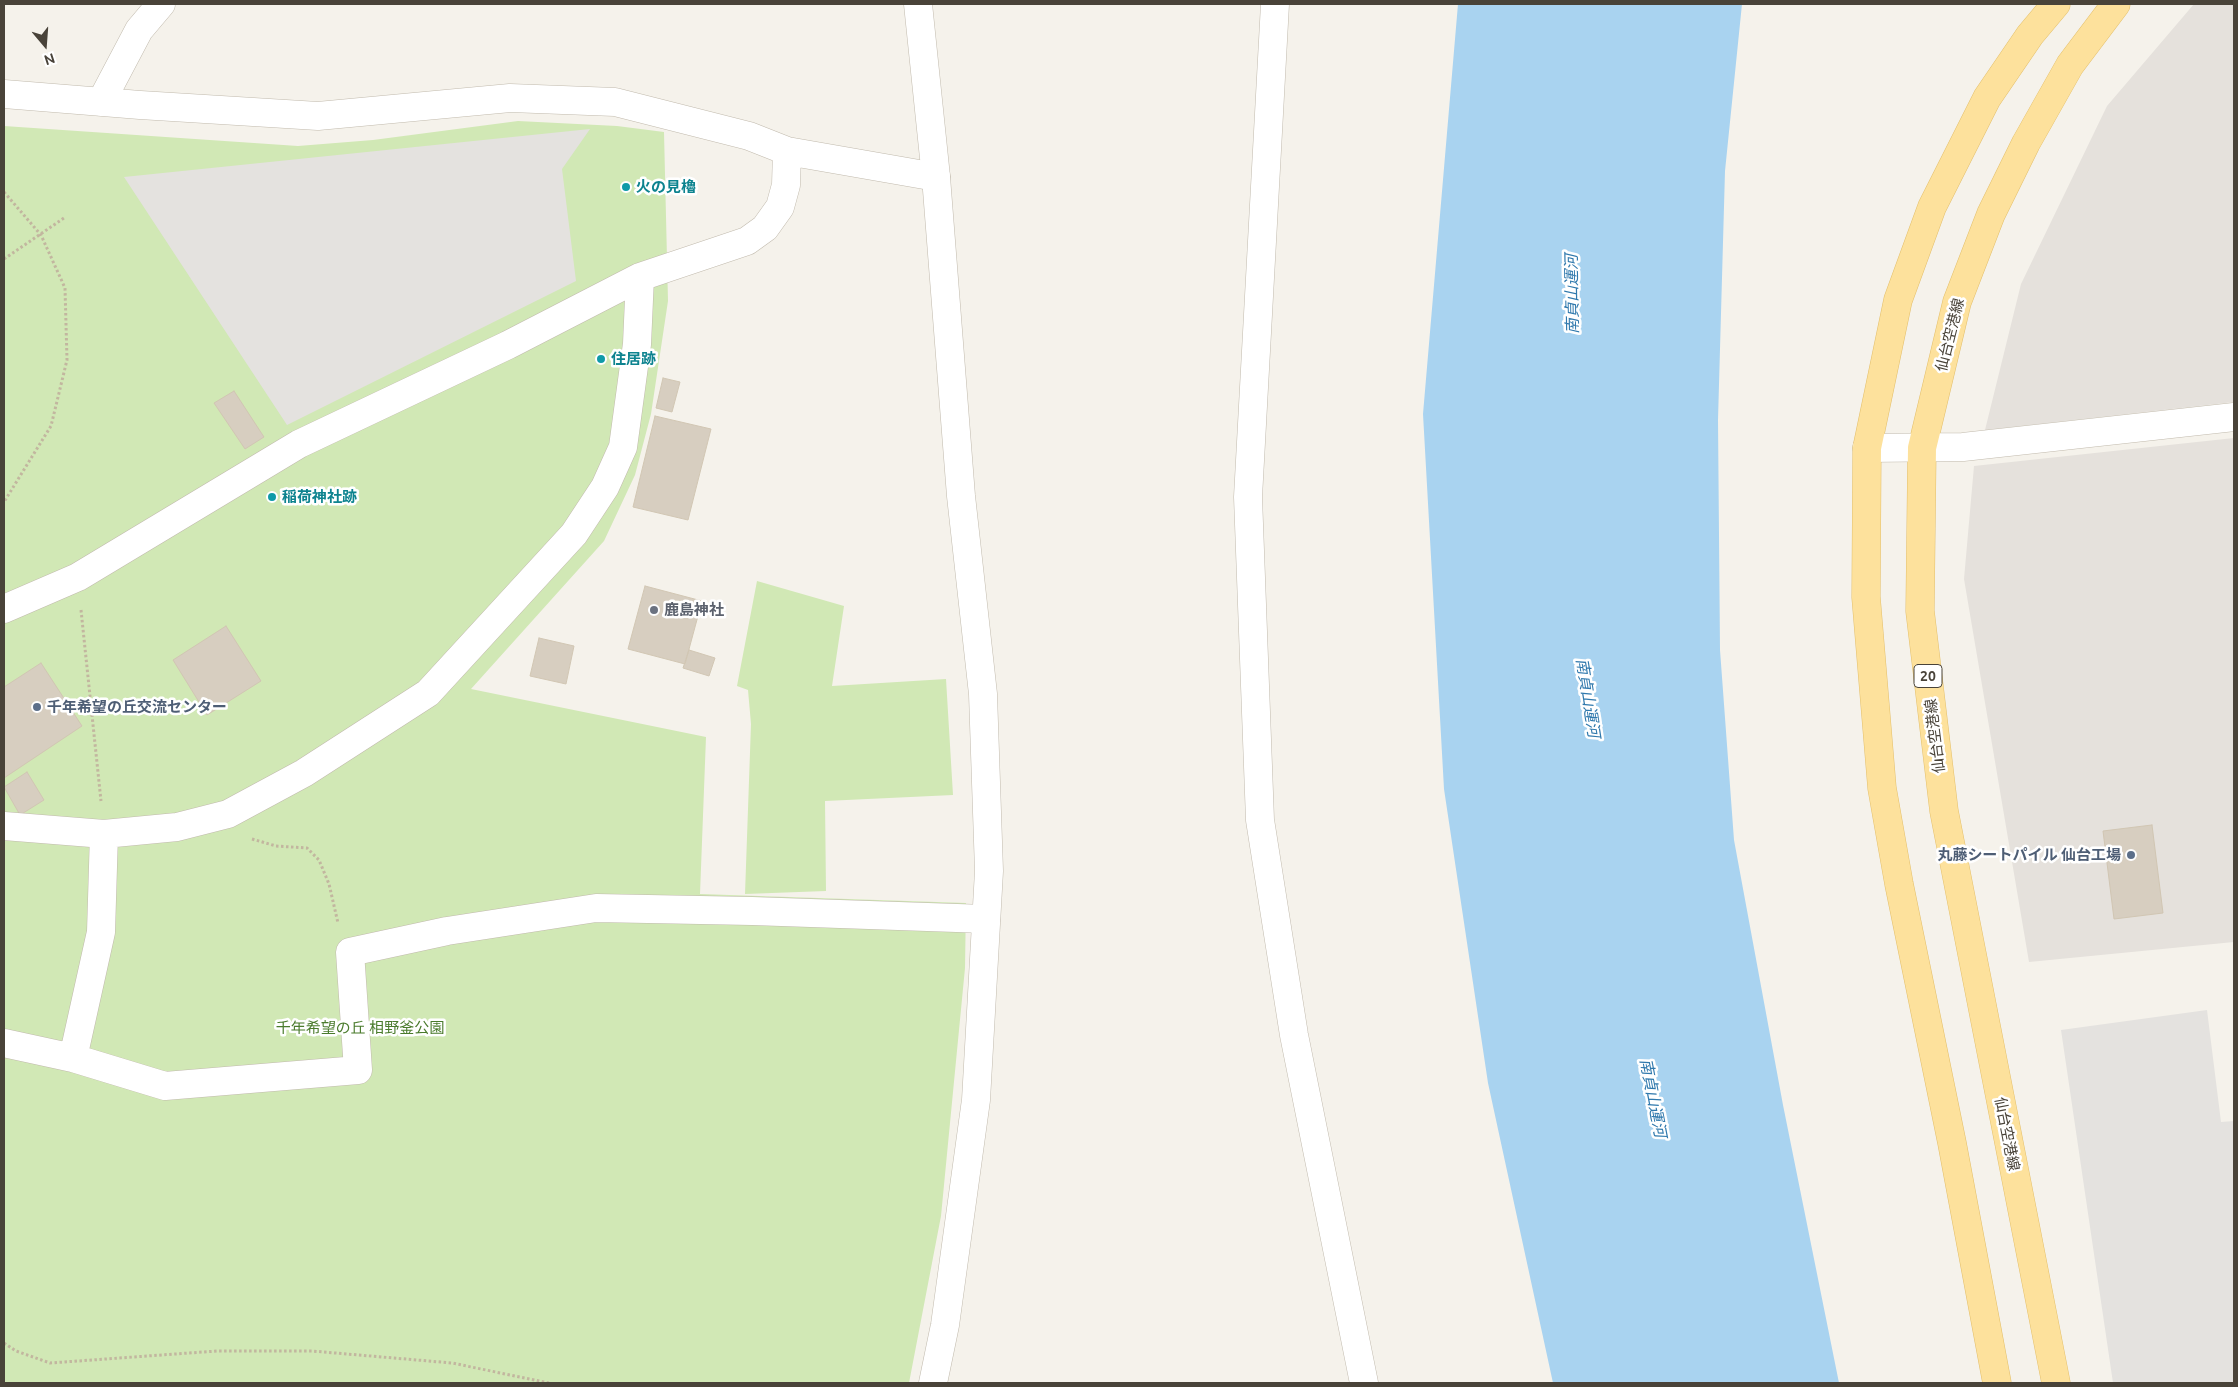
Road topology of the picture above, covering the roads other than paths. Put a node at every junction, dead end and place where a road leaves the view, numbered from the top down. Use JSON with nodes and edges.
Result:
{"nodes":[{"id":1,"x":161,"y":4,"type":"edge"},
{"id":2,"x":918,"y":4,"type":"edge"},
{"id":3,"x":1275,"y":4,"type":"edge"},
{"id":4,"x":2056,"y":4,"type":"edge"},
{"id":5,"x":2116,"y":4,"type":"edge"},
{"id":6,"x":4,"y":94,"type":"edge"},
{"id":7,"x":100,"y":102,"type":"junction"},
{"id":8,"x":787,"y":151,"type":"junction"},
{"id":9,"x":936,"y":177,"type":"junction"},
{"id":10,"x":640,"y":277,"type":"junction"},
{"id":11,"x":2234,"y":417,"type":"edge"},
{"id":12,"x":1867,"y":448,"type":"junction"},
{"id":13,"x":1922,"y":448,"type":"junction"},
{"id":14,"x":4,"y":609,"type":"edge"},
{"id":15,"x":4,"y":826,"type":"edge"},
{"id":16,"x":104,"y":834,"type":"junction"},
{"id":17,"x":986,"y":920,"type":"junction"},
{"id":18,"x":4,"y":1044,"type":"edge"},
{"id":19,"x":73,"y":1058,"type":"junction"},
{"id":20,"x":933,"y":1383,"type":"edge"},
{"id":21,"x":1364,"y":1383,"type":"edge"},
{"id":22,"x":1996,"y":1383,"type":"edge"},
{"id":23,"x":2056,"y":1383,"type":"edge"}],
"edges":[{"from":1,"to":7,"type":"street"},
{"from":2,"to":9,"type":"street"},
{"from":3,"to":21,"type":"street"},
{"from":4,"to":12,"type":"main road"},
{"from":5,"to":13,"type":"main road","name":"仙台空港線","number":"20"},
{"from":6,"to":7,"type":"street"},
{"from":7,"to":8,"type":"street"},
{"from":8,"to":9,"type":"street"},
{"from":8,"to":10,"type":"street"},
{"from":9,"to":17,"type":"street"},
{"from":10,"to":14,"type":"street"},
{"from":10,"to":16,"type":"street"},
{"from":11,"to":13,"type":"street"},
{"from":12,"to":13,"type":"street"},
{"from":12,"to":22,"type":"main road"},
{"from":13,"to":23,"type":"main road","name":"仙台空港線","number":"20"},
{"from":15,"to":16,"type":"street"},
{"from":16,"to":19,"type":"street"},
{"from":17,"to":19,"type":"street"},
{"from":17,"to":20,"type":"street"},
{"from":18,"to":19,"type":"street"}]}
